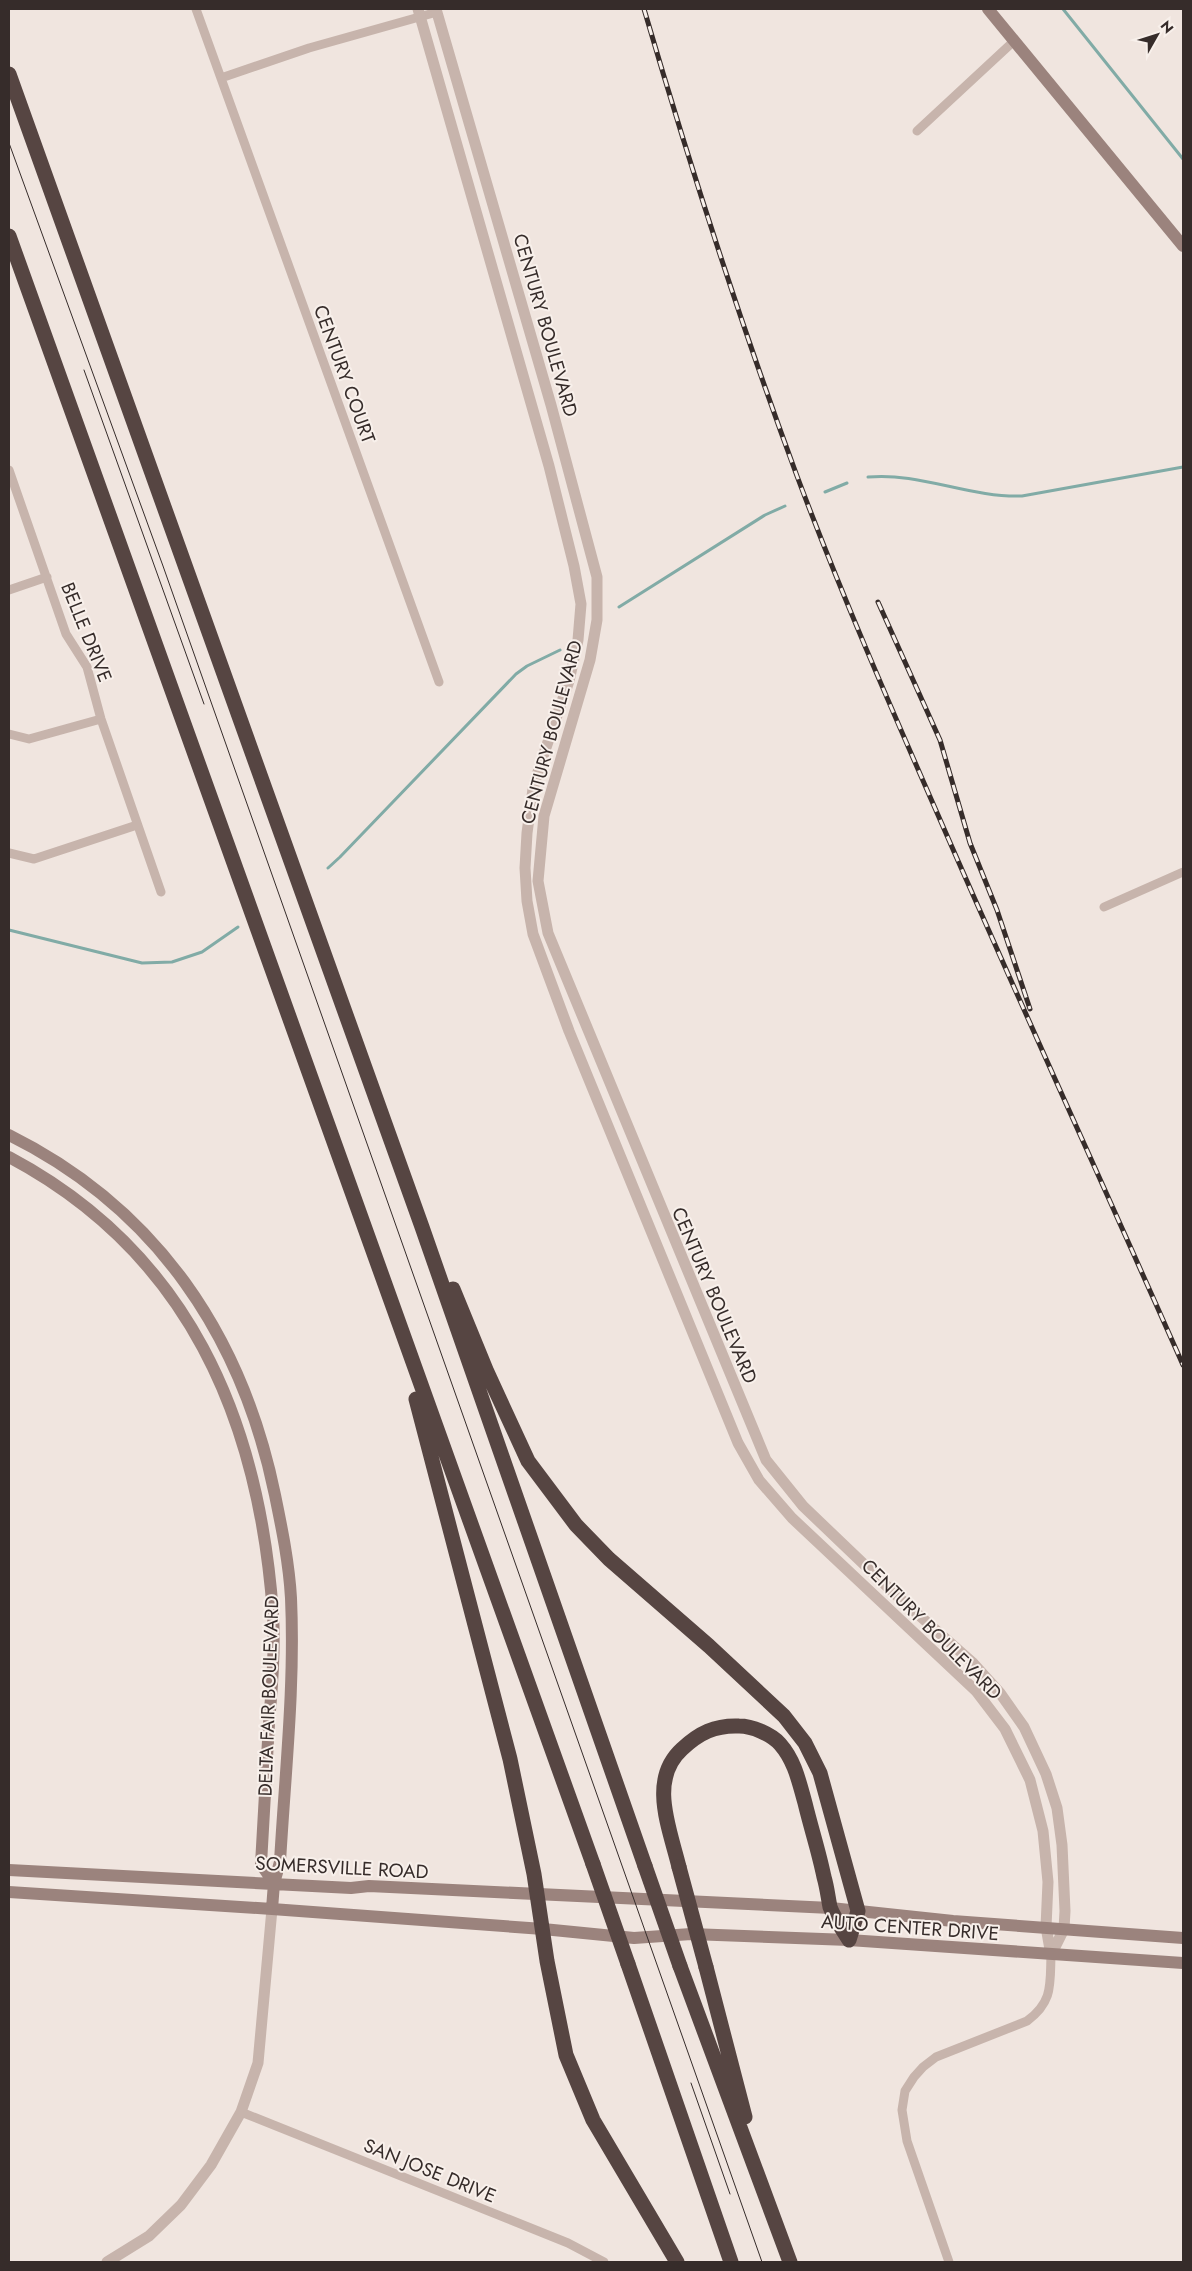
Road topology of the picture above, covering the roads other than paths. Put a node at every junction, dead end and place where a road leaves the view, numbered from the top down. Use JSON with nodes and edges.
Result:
{"nodes":[{"id":1,"x":196,"y":9,"type":"edge"},
{"id":2,"x":988,"y":9,"type":"edge"},
{"id":3,"x":436,"y":10,"type":"edge"},
{"id":4,"x":419,"y":13,"type":"edge"},
{"id":5,"x":1014,"y":41,"type":"junction"},
{"id":6,"x":9,"y":74,"type":"edge"},
{"id":7,"x":221,"y":78,"type":"junction"},
{"id":8,"x":917,"y":131,"type":"dead end"},
{"id":9,"x":9,"y":236,"type":"edge"},
{"id":10,"x":1183,"y":246,"type":"edge"},
{"id":11,"x":9,"y":470,"type":"edge"},
{"id":12,"x":47,"y":577,"type":"junction"},
{"id":13,"x":9,"y":590,"type":"edge"},
{"id":14,"x":439,"y":682,"type":"dead end"},
{"id":15,"x":101,"y":719,"type":"junction"},
{"id":16,"x":9,"y":734,"type":"edge"},
{"id":17,"x":137,"y":825,"type":"junction"},
{"id":18,"x":9,"y":853,"type":"edge"},
{"id":19,"x":1183,"y":872,"type":"edge"},
{"id":20,"x":160,"y":892,"type":"dead end"},
{"id":21,"x":1104,"y":907,"type":"dead end"},
{"id":22,"x":9,"y":1135,"type":"edge"},
{"id":23,"x":9,"y":1157,"type":"edge"},
{"id":24,"x":422,"y":1227,"type":"junction"},
{"id":25,"x":388,"y":1294,"type":"junction"},
{"id":26,"x":271,"y":1698,"type":"junction"},
{"id":27,"x":290,"y":1699,"type":"junction"},
{"id":28,"x":9,"y":1870,"type":"edge"},
{"id":29,"x":274,"y":1883,"type":"junction"},
{"id":30,"x":9,"y":1892,"type":"edge"},
{"id":31,"x":537,"y":1894,"type":"junction"},
{"id":32,"x":674,"y":1901,"type":"joint"},
{"id":33,"x":831,"y":1908,"type":"junction"},
{"id":34,"x":272,"y":1909,"type":"junction"},
{"id":35,"x":858,"y":1911,"type":"junction"},
{"id":36,"x":1046,"y":1927,"type":"junction"},
{"id":37,"x":543,"y":1929,"type":"junction"},
{"id":38,"x":1064,"y":1929,"type":"junction"},
{"id":39,"x":1183,"y":1938,"type":"edge"},
{"id":40,"x":849,"y":1940,"type":"junction"},
{"id":41,"x":1051,"y":1955,"type":"junction"},
{"id":42,"x":1183,"y":1963,"type":"edge"},
{"id":43,"x":241,"y":2112,"type":"junction"},
{"id":44,"x":771,"y":2210,"type":"junction"},
{"id":45,"x":107,"y":2262,"type":"edge"},
{"id":46,"x":604,"y":2262,"type":"edge"},
{"id":47,"x":677,"y":2262,"type":"edge"},
{"id":48,"x":731,"y":2262,"type":"edge"},
{"id":49,"x":790,"y":2262,"type":"edge"},
{"id":50,"x":949,"y":2262,"type":"edge"}],
"edges":[{"from":1,"to":7,"type":"street","name":"CENTURY COURT"},
{"from":2,"to":5,"type":"main road"},
{"from":3,"to":4,"type":"street"},
{"from":3,"to":38,"type":"street","name":"CENTURY BOULEVARD"},
{"from":4,"to":7,"type":"street"},
{"from":4,"to":36,"type":"street","name":"CENTURY BOULEVARD"},
{"from":5,"to":8,"type":"street"},
{"from":5,"to":10,"type":"main road"},
{"from":6,"to":24,"type":"highway"},
{"from":7,"to":14,"type":"street","name":"CENTURY COURT"},
{"from":9,"to":25,"type":"highway"},
{"from":11,"to":12,"type":"street","name":"BELLE DRIVE"},
{"from":12,"to":13,"type":"street"},
{"from":12,"to":15,"type":"street","name":"BELLE DRIVE"},
{"from":15,"to":16,"type":"street"},
{"from":15,"to":17,"type":"street","name":"BELLE DRIVE"},
{"from":17,"to":18,"type":"street"},
{"from":17,"to":20,"type":"street","name":"BELLE DRIVE"},
{"from":19,"to":21,"type":"street"},
{"from":22,"to":27,"type":"main road","name":"DELTA FAIR BOULEVARD"},
{"from":23,"to":26,"type":"main road","name":"DELTA FAIR BOULEVARD"},
{"from":24,"to":35,"type":"highway"},
{"from":24,"to":44,"type":"highway","bridge":true},
{"from":25,"to":31,"type":"highway"},
{"from":25,"to":48,"type":"highway","bridge":true},
{"from":26,"to":27,"type":"main road"},
{"from":26,"to":29,"type":"main road","name":"DELTA FAIR BOULEVARD"},
{"from":27,"to":29,"type":"main road","name":"DELTA FAIR BOULEVARD"},
{"from":28,"to":29,"type":"main road","name":"SOMERSVILLE ROAD"},
{"from":29,"to":31,"type":"main road","name":"SOMERSVILLE ROAD"},
{"from":29,"to":34,"type":"main road","name":"DELTA FAIR BOULEVARD"},
{"from":30,"to":34,"type":"main road"},
{"from":31,"to":32,"type":"main road","name":"SOMERSVILLE ROAD"},
{"from":31,"to":37,"type":"highway"},
{"from":32,"to":33,"type":"main road","name":"AUTO CENTER DRIVE"},
{"from":33,"to":35,"type":"main road","name":"AUTO CENTER DRIVE"},
{"from":33,"to":40,"type":"highway"},
{"from":33,"to":44,"type":"highway","bridge":true},
{"from":34,"to":37,"type":"main road"},
{"from":34,"to":43,"type":"street","name":"DELTA FAIR BOULEVARD"},
{"from":35,"to":36,"type":"main road","name":"AUTO CENTER DRIVE"},
{"from":35,"to":40,"type":"highway"},
{"from":36,"to":38,"type":"main road","name":"AUTO CENTER DRIVE"},
{"from":36,"to":41,"type":"street","name":"CENTURY BOULEVARD"},
{"from":37,"to":40,"type":"main road","name":"AUTO CENTER DRIVE"},
{"from":37,"to":47,"type":"highway"},
{"from":38,"to":39,"type":"main road","name":"AUTO CENTER DRIVE"},
{"from":38,"to":41,"type":"street","name":"CENTURY BOULEVARD"},
{"from":40,"to":41,"type":"main road","name":"AUTO CENTER DRIVE"},
{"from":41,"to":42,"type":"main road","name":"AUTO CENTER DRIVE"},
{"from":41,"to":50,"type":"street"},
{"from":43,"to":45,"type":"street","name":"DELTA FAIR BOULEVARD"},
{"from":43,"to":46,"type":"street","name":"SAN JOSE DRIVE"},
{"from":44,"to":49,"type":"highway"}]}
